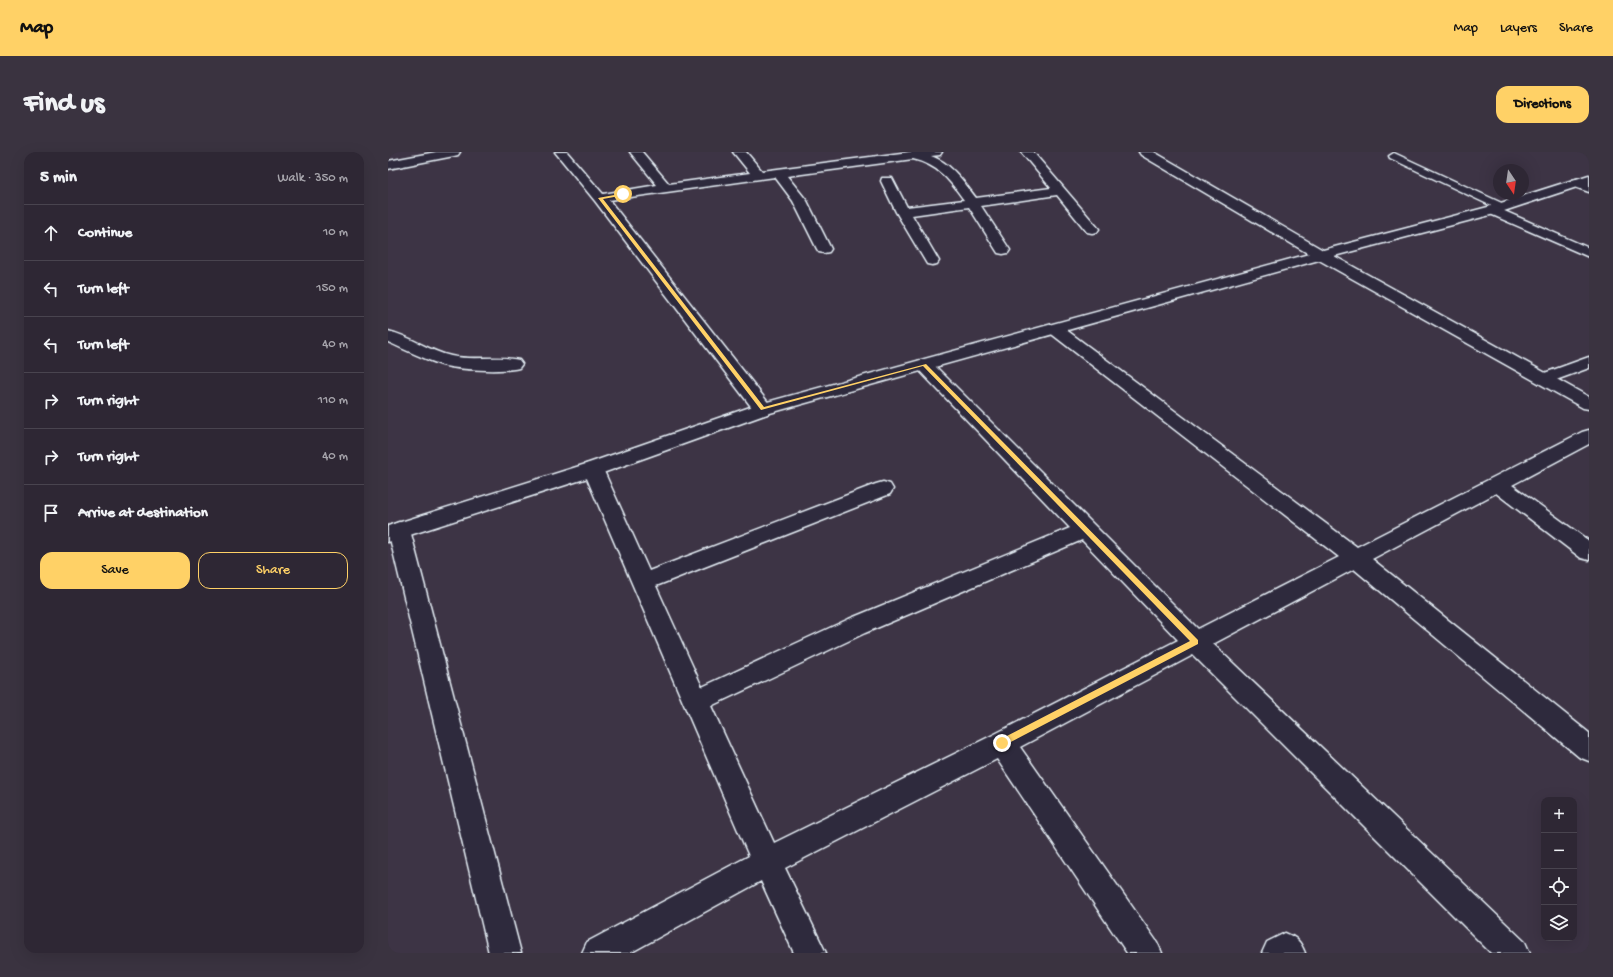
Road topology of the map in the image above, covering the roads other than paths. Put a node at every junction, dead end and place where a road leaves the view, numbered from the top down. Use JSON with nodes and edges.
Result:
{"nodes":[{"id":1,"x":405,"y":152,"type":"edge"},
{"id":2,"x":454,"y":152,"type":"edge"},
{"id":3,"x":561,"y":152,"type":"edge"},
{"id":4,"x":636,"y":152,"type":"edge"},
{"id":5,"x":739,"y":152,"type":"edge"},
{"id":6,"x":936,"y":152,"type":"edge"},
{"id":7,"x":1027,"y":152,"type":"edge"},
{"id":8,"x":1146,"y":152,"type":"edge"},
{"id":9,"x":907,"y":153,"type":"edge"},
{"id":10,"x":388,"y":155,"type":"edge"},
{"id":11,"x":1394,"y":156,"type":"dead end"},
{"id":12,"x":388,"y":165,"type":"edge"},
{"id":13,"x":779,"y":173,"type":"junction"},
{"id":14,"x":759,"y":175,"type":"junction"},
{"id":15,"x":887,"y":181,"type":"dead end"},
{"id":16,"x":1585,"y":183,"type":"edge"},
{"id":17,"x":666,"y":188,"type":"junction"},
{"id":18,"x":1061,"y":191,"type":"junction"},
{"id":19,"x":600,"y":198,"type":"junction"},
{"id":20,"x":973,"y":204,"type":"junction"},
{"id":21,"x":1498,"y":209,"type":"junction"},
{"id":22,"x":903,"y":212,"type":"junction"},
{"id":23,"x":1092,"y":229,"type":"dead end"},
{"id":24,"x":824,"y":249,"type":"dead end"},
{"id":25,"x":1003,"y":250,"type":"dead end"},
{"id":26,"x":1589,"y":253,"type":"edge"},
{"id":27,"x":1322,"y":255,"type":"junction"},
{"id":28,"x":932,"y":261,"type":"dead end"},
{"id":29,"x":1055,"y":329,"type":"junction"},
{"id":30,"x":388,"y":336,"type":"edge"},
{"id":31,"x":1589,"y":362,"type":"edge"},
{"id":32,"x":513,"y":364,"type":"dead end"},
{"id":33,"x":924,"y":365,"type":"junction"},
{"id":34,"x":1545,"y":379,"type":"junction"},
{"id":35,"x":1589,"y":404,"type":"edge"},
{"id":36,"x":763,"y":409,"type":"junction"},
{"id":37,"x":1589,"y":436,"type":"edge"},
{"id":38,"x":593,"y":469,"type":"junction"},
{"id":39,"x":1497,"y":484,"type":"junction"},
{"id":40,"x":884,"y":489,"type":"dead end"},
{"id":41,"x":1085,"y":530,"type":"junction"},
{"id":42,"x":394,"y":532,"type":"edge"},
{"id":43,"x":1589,"y":552,"type":"edge"},
{"id":44,"x":1356,"y":558,"type":"junction"},
{"id":45,"x":644,"y":582,"type":"junction"},
{"id":46,"x":1195,"y":642,"type":"junction"},
{"id":47,"x":697,"y":701,"type":"junction"},
{"id":48,"x":1002,"y":743,"type":"junction"},
{"id":49,"x":1589,"y":749,"type":"edge"},
{"id":50,"x":767,"y":862,"type":"junction"},
{"id":51,"x":505,"y":953,"type":"edge"},
{"id":52,"x":598,"y":953,"type":"edge"},
{"id":53,"x":810,"y":953,"type":"edge"},
{"id":54,"x":1146,"y":953,"type":"edge"},
{"id":55,"x":1278,"y":953,"type":"edge"},
{"id":56,"x":1289,"y":953,"type":"edge"},
{"id":57,"x":1514,"y":953,"type":"edge"}],
"edges":[{"from":1,"to":10,"type":"street"},
{"from":2,"to":12,"type":"street"},
{"from":3,"to":19,"type":"street"},
{"from":4,"to":17,"type":"street"},
{"from":5,"to":14,"type":"street"},
{"from":6,"to":9,"type":"street"},
{"from":7,"to":18,"type":"street"},
{"from":8,"to":27,"type":"street"},
{"from":9,"to":13,"type":"street"},
{"from":9,"to":20,"type":"street"},
{"from":11,"to":21,"type":"lane"},
{"from":13,"to":14,"type":"street"},
{"from":13,"to":24,"type":"street"},
{"from":14,"to":17,"type":"street"},
{"from":15,"to":22,"type":"street"},
{"from":16,"to":21,"type":"street"},
{"from":17,"to":19,"type":"street"},
{"from":18,"to":20,"type":"street"},
{"from":18,"to":23,"type":"street"},
{"from":19,"to":36,"type":"street"},
{"from":20,"to":22,"type":"street"},
{"from":20,"to":25,"type":"street"},
{"from":21,"to":26,"type":"street"},
{"from":21,"to":27,"type":"street"},
{"from":22,"to":28,"type":"street"},
{"from":27,"to":29,"type":"street"},
{"from":27,"to":34,"type":"street"},
{"from":29,"to":33,"type":"street"},
{"from":29,"to":44,"type":"street"},
{"from":30,"to":32,"type":"street"},
{"from":31,"to":34,"type":"street"},
{"from":33,"to":36,"type":"street"},
{"from":33,"to":41,"type":"street"},
{"from":34,"to":35,"type":"street"},
{"from":36,"to":38,"type":"street"},
{"from":37,"to":39,"type":"street"},
{"from":38,"to":42,"type":"street"},
{"from":38,"to":45,"type":"street"},
{"from":39,"to":43,"type":"street"},
{"from":39,"to":44,"type":"street"},
{"from":40,"to":45,"type":"street"},
{"from":41,"to":46,"type":"street"},
{"from":41,"to":47,"type":"street"},
{"from":42,"to":51,"type":"street"},
{"from":44,"to":46,"type":"street"},
{"from":44,"to":49,"type":"street"},
{"from":45,"to":47,"type":"street"},
{"from":46,"to":48,"type":"street"},
{"from":46,"to":57,"type":"street"},
{"from":47,"to":50,"type":"street"},
{"from":48,"to":50,"type":"street"},
{"from":48,"to":54,"type":"street"},
{"from":50,"to":52,"type":"street"},
{"from":50,"to":53,"type":"street"},
{"from":55,"to":56,"type":"street"}]}
